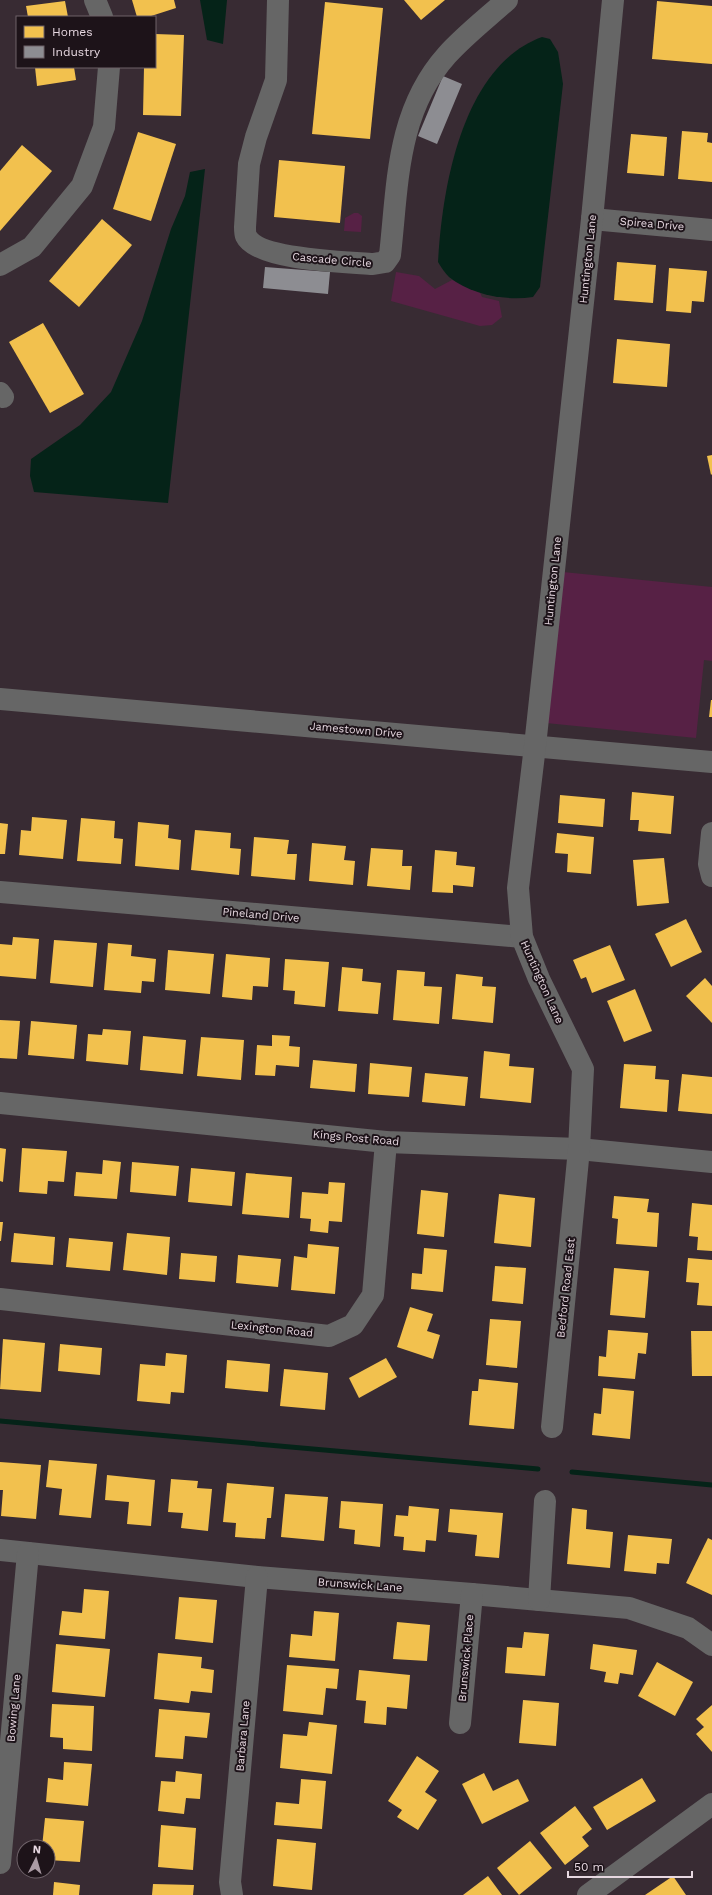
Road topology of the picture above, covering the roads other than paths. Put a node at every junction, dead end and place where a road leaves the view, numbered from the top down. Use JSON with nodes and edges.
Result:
{"nodes":[{"id":1,"x":95,"y":0,"type":"edge"},
{"id":2,"x":278,"y":0,"type":"edge"},
{"id":3,"x":507,"y":0,"type":"edge"},
{"id":4,"x":613,"y":0,"type":"edge"},
{"id":5,"x":102,"y":16,"type":"edge"},
{"id":6,"x":109,"y":68,"type":"edge"},
{"id":7,"x":592,"y":219,"type":"junction"},
{"id":8,"x":712,"y":230,"type":"edge"},
{"id":9,"x":0,"y":265,"type":"edge"},
{"id":10,"x":0,"y":699,"type":"edge"},
{"id":11,"x":535,"y":746,"type":"junction"},
{"id":12,"x":712,"y":762,"type":"edge"},
{"id":13,"x":712,"y":833,"type":"edge"},
{"id":14,"x":712,"y":876,"type":"edge"},
{"id":15,"x":0,"y":892,"type":"edge"},
{"id":16,"x":522,"y":937,"type":"junction"},
{"id":17,"x":0,"y":1103,"type":"edge"},
{"id":18,"x":386,"y":1142,"type":"junction"},
{"id":19,"x":579,"y":1149,"type":"junction"},
{"id":20,"x":712,"y":1162,"type":"edge"},
{"id":21,"x":0,"y":1299,"type":"edge"},
{"id":22,"x":552,"y":1427,"type":"dead end"},
{"id":23,"x":545,"y":1501,"type":"dead end"},
{"id":24,"x":0,"y":1550,"type":"edge"},
{"id":25,"x":28,"y":1553,"type":"junction"},
{"id":26,"x":257,"y":1577,"type":"junction"},
{"id":27,"x":472,"y":1594,"type":"junction"},
{"id":28,"x":539,"y":1600,"type":"junction"},
{"id":29,"x":712,"y":1645,"type":"edge"},
{"id":30,"x":460,"y":1723,"type":"dead end"},
{"id":31,"x":712,"y":1804,"type":"edge"},
{"id":32,"x":0,"y":1863,"type":"edge"},
{"id":33,"x":596,"y":1893,"type":"edge"},
{"id":34,"x":232,"y":1895,"type":"edge"}],
"edges":[{"from":1,"to":5,"type":"street"},
{"from":2,"to":3,"type":"street","name":"Cascade Circle"},
{"from":4,"to":7,"type":"street","name":"Huntington Lane"},
{"from":6,"to":9,"type":"street"},
{"from":7,"to":8,"type":"street","name":"Spirea Drive"},
{"from":7,"to":11,"type":"street","name":"Huntington Lane"},
{"from":10,"to":11,"type":"street","name":"Jamestown Drive"},
{"from":11,"to":12,"type":"street","name":"Jamestown Drive"},
{"from":11,"to":16,"type":"street","name":"Huntington Lane"},
{"from":13,"to":14,"type":"street"},
{"from":15,"to":16,"type":"street","name":"Pineland Drive"},
{"from":16,"to":19,"type":"street","name":"Huntington Lane"},
{"from":17,"to":18,"type":"street","name":"Kings Post Road"},
{"from":18,"to":19,"type":"street","name":"Kings Post Road"},
{"from":18,"to":21,"type":"street","name":"Lexington Road"},
{"from":19,"to":20,"type":"street","name":"Kings Post Road"},
{"from":19,"to":22,"type":"street","name":"Bedford Road East"},
{"from":23,"to":28,"type":"street"},
{"from":24,"to":25,"type":"street","name":"Brunswick Lane"},
{"from":25,"to":26,"type":"street","name":"Brunswick Lane"},
{"from":25,"to":32,"type":"street","name":"Bowing Lane"},
{"from":26,"to":27,"type":"street","name":"Brunswick Lane"},
{"from":26,"to":34,"type":"street","name":"Barbara Lane"},
{"from":27,"to":28,"type":"street","name":"Brunswick Lane"},
{"from":27,"to":30,"type":"street","name":"Brunswick Place"},
{"from":28,"to":29,"type":"street","name":"Brunswick Lane"},
{"from":31,"to":33,"type":"street"}]}
